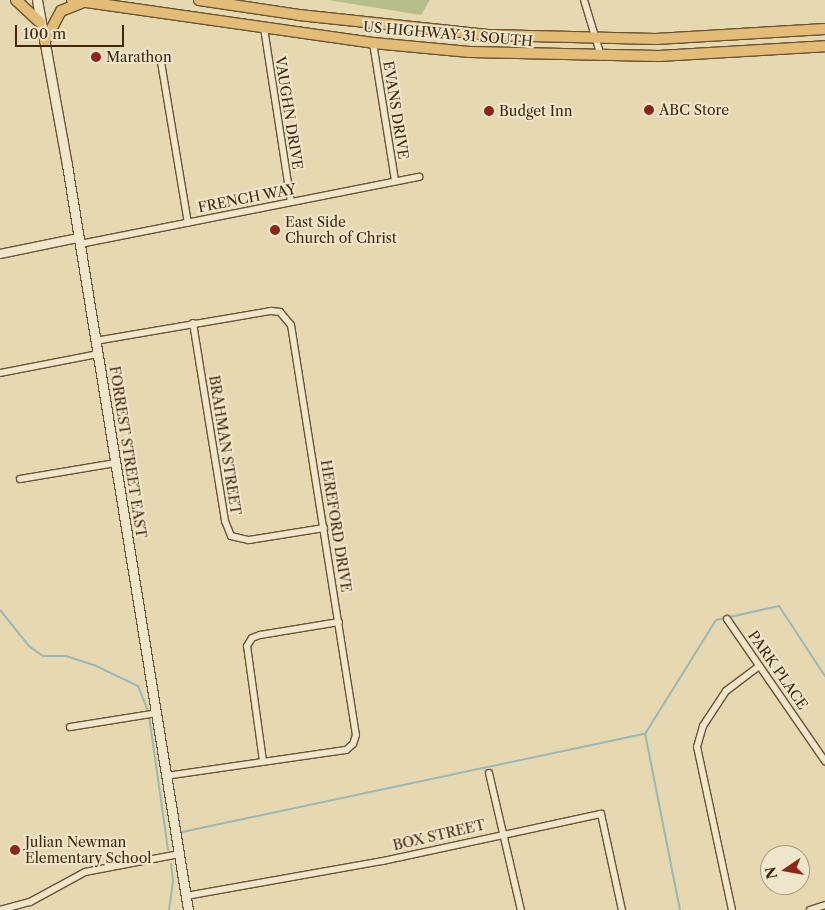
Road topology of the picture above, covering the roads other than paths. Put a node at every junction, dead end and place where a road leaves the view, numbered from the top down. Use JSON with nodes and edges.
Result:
{"nodes":[{"id":1,"x":16,"y":0,"type":"edge"},
{"id":2,"x":37,"y":0,"type":"edge"},
{"id":3,"x":72,"y":0,"type":"edge"},
{"id":4,"x":199,"y":0,"type":"edge"},
{"id":5,"x":584,"y":0,"type":"edge"},
{"id":6,"x":84,"y":2,"type":"junction"},
{"id":7,"x":40,"y":22,"type":"junction"},
{"id":8,"x":264,"y":28,"type":"junction"},
{"id":9,"x":825,"y":28,"type":"edge"},
{"id":10,"x":595,"y":39,"type":"junction"},
{"id":11,"x":45,"y":41,"type":"junction"},
{"id":12,"x":373,"y":43,"type":"junction"},
{"id":13,"x":825,"y":46,"type":"edge"},
{"id":14,"x":601,"y":56,"type":"junction"},
{"id":15,"x":161,"y":62,"type":"dead end"},
{"id":16,"x":419,"y":177,"type":"dead end"},
{"id":17,"x":395,"y":181,"type":"junction"},
{"id":18,"x":291,"y":202,"type":"junction"},
{"id":19,"x":188,"y":223,"type":"junction"},
{"id":20,"x":79,"y":241,"type":"junction"},
{"id":21,"x":0,"y":254,"type":"edge"},
{"id":22,"x":193,"y":323,"type":"junction"},
{"id":23,"x":95,"y":341,"type":"junction"},
{"id":24,"x":98,"y":354,"type":"junction"},
{"id":25,"x":0,"y":373,"type":"edge"},
{"id":26,"x":116,"y":463,"type":"junction"},
{"id":27,"x":20,"y":479,"type":"dead end"},
{"id":28,"x":324,"y":528,"type":"junction"},
{"id":29,"x":727,"y":619,"type":"dead end"},
{"id":30,"x":339,"y":622,"type":"junction"},
{"id":31,"x":759,"y":666,"type":"junction"},
{"id":32,"x":157,"y":713,"type":"junction"},
{"id":33,"x":70,"y":727,"type":"dead end"},
{"id":34,"x":263,"y":761,"type":"junction"},
{"id":35,"x":825,"y":761,"type":"edge"},
{"id":36,"x":490,"y":773,"type":"dead end"},
{"id":37,"x":166,"y":776,"type":"junction"},
{"id":38,"x":504,"y":834,"type":"junction"},
{"id":39,"x":179,"y":854,"type":"junction"},
{"id":40,"x":186,"y":896,"type":"junction"},
{"id":41,"x":825,"y":905,"type":"edge"},
{"id":42,"x":0,"y":910,"type":"edge"},
{"id":43,"x":188,"y":910,"type":"edge"},
{"id":44,"x":521,"y":910,"type":"edge"},
{"id":45,"x":622,"y":910,"type":"edge"},
{"id":46,"x":732,"y":910,"type":"edge"},
{"id":47,"x":810,"y":910,"type":"edge"}],
"edges":[{"from":1,"to":7,"type":"main road"},
{"from":2,"to":7,"type":"main road","name":"FORREST STREET EAST"},
{"from":3,"to":6,"type":"main road","name":"US HIGHWAY 31 SOUTH"},
{"from":4,"to":10,"type":"main road","name":"US HIGHWAY 31 SOUTH"},
{"from":5,"to":10,"type":"street"},
{"from":6,"to":8,"type":"main road","name":"US HIGHWAY 31 SOUTH"},
{"from":6,"to":11,"type":"main road"},
{"from":7,"to":11,"type":"main road","name":"FORREST STREET EAST"},
{"from":8,"to":12,"type":"main road","name":"US HIGHWAY 31 SOUTH"},
{"from":8,"to":18,"type":"street","name":"VAUGHN DRIVE"},
{"from":9,"to":10,"type":"main road","name":"US HIGHWAY 31 SOUTH"},
{"from":10,"to":14,"type":"street"},
{"from":11,"to":20,"type":"main road","name":"FORREST STREET EAST"},
{"from":12,"to":14,"type":"main road","name":"US HIGHWAY 31 SOUTH"},
{"from":12,"to":17,"type":"street","name":"EVANS DRIVE"},
{"from":13,"to":14,"type":"main road","name":"US HIGHWAY 31 SOUTH"},
{"from":15,"to":19,"type":"street"},
{"from":16,"to":17,"type":"street","name":"FRENCH WAY"},
{"from":17,"to":18,"type":"street","name":"FRENCH WAY"},
{"from":18,"to":19,"type":"street","name":"FRENCH WAY"},
{"from":19,"to":20,"type":"street","name":"FRENCH WAY"},
{"from":20,"to":21,"type":"street"},
{"from":20,"to":23,"type":"main road","name":"FORREST STREET EAST"},
{"from":22,"to":23,"type":"street","name":"HEREFORD DRIVE"},
{"from":22,"to":28,"type":"street","name":"HEREFORD DRIVE"},
{"from":22,"to":28,"type":"street","name":"BRAHMAN STREET"},
{"from":23,"to":24,"type":"main road","name":"FORREST STREET EAST"},
{"from":24,"to":25,"type":"street"},
{"from":24,"to":26,"type":"main road","name":"FORREST STREET EAST"},
{"from":26,"to":27,"type":"street"},
{"from":26,"to":32,"type":"main road","name":"FORREST STREET EAST"},
{"from":28,"to":30,"type":"street","name":"HEREFORD DRIVE"},
{"from":29,"to":31,"type":"street","name":"PARK PLACE"},
{"from":30,"to":34,"type":"street"},
{"from":30,"to":34,"type":"street","name":"HEREFORD DRIVE"},
{"from":31,"to":35,"type":"street","name":"PARK PLACE"},
{"from":31,"to":46,"type":"street"},
{"from":32,"to":33,"type":"street"},
{"from":32,"to":37,"type":"main road","name":"FORREST STREET EAST"},
{"from":34,"to":37,"type":"street","name":"HEREFORD DRIVE"},
{"from":36,"to":38,"type":"street"},
{"from":37,"to":39,"type":"main road","name":"FORREST STREET EAST"},
{"from":38,"to":40,"type":"street","name":"BOX STREET"},
{"from":38,"to":44,"type":"street"},
{"from":38,"to":45,"type":"street","name":"BOX STREET"},
{"from":39,"to":40,"type":"main road","name":"FORREST STREET EAST"},
{"from":39,"to":42,"type":"street"},
{"from":40,"to":43,"type":"main road","name":"FORREST STREET EAST"},
{"from":41,"to":47,"type":"street"}]}
